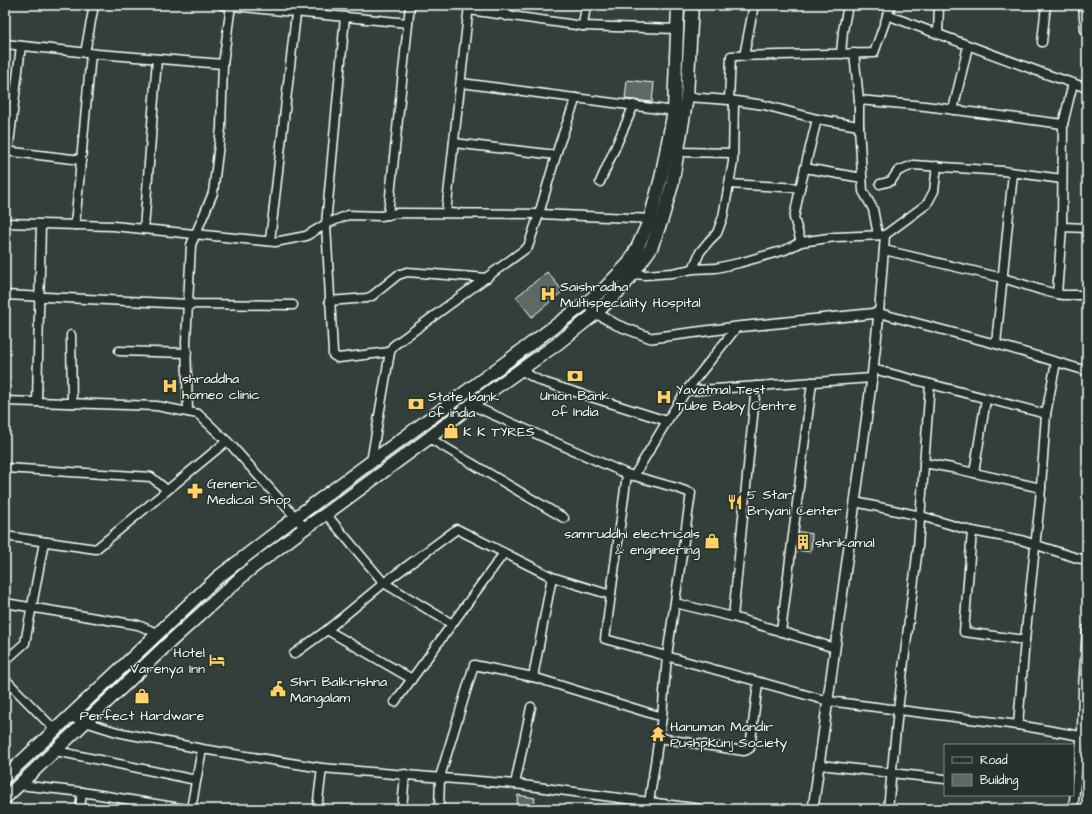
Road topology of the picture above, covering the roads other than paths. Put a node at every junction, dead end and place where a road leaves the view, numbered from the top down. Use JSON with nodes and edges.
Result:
{"nodes":[{"id":1,"x":94,"y":5,"type":"edge"},
{"id":2,"x":222,"y":5,"type":"edge"},
{"id":3,"x":231,"y":5,"type":"edge"},
{"id":4,"x":410,"y":5,"type":"edge"},
{"id":5,"x":507,"y":5,"type":"edge"},
{"id":6,"x":586,"y":5,"type":"edge"},
{"id":7,"x":678,"y":5,"type":"edge"},
{"id":8,"x":692,"y":5,"type":"edge"},
{"id":9,"x":754,"y":5,"type":"edge"},
{"id":10,"x":848,"y":5,"type":"edge"},
{"id":11,"x":891,"y":5,"type":"edge"},
{"id":12,"x":940,"y":5,"type":"edge"},
{"id":13,"x":1046,"y":5,"type":"edge"},
{"id":14,"x":1083,"y":5,"type":"edge"},
{"id":15,"x":469,"y":7,"type":"edge"},
{"id":16,"x":297,"y":8,"type":"edge"},
{"id":17,"x":887,"y":15,"type":"junction"},
{"id":18,"x":506,"y":16,"type":"junction"},
{"id":19,"x":345,"y":17,"type":"junction"},
{"id":20,"x":408,"y":23,"type":"junction"},
{"id":21,"x":583,"y":26,"type":"junction"},
{"id":22,"x":677,"y":29,"type":"junction"},
{"id":23,"x":1085,"y":30,"type":"dead end"},
{"id":24,"x":938,"y":33,"type":"junction"},
{"id":25,"x":1042,"y":42,"type":"dead end"},
{"id":26,"x":5,"y":44,"type":"edge"},
{"id":27,"x":21,"y":46,"type":"junction"},
{"id":28,"x":968,"y":46,"type":"junction"},
{"id":29,"x":88,"y":53,"type":"junction"},
{"id":30,"x":854,"y":53,"type":"junction"},
{"id":31,"x":841,"y":54,"type":"junction"},
{"id":32,"x":744,"y":56,"type":"junction"},
{"id":33,"x":157,"y":59,"type":"junction"},
{"id":34,"x":223,"y":64,"type":"junction"},
{"id":35,"x":461,"y":83,"type":"junction"},
{"id":36,"x":1073,"y":83,"type":"junction"},
{"id":37,"x":1087,"y":88,"type":"edge"},
{"id":38,"x":687,"y":97,"type":"junction"},
{"id":39,"x":576,"y":98,"type":"junction"},
{"id":40,"x":860,"y":100,"type":"junction"},
{"id":41,"x":731,"y":101,"type":"junction"},
{"id":42,"x":634,"y":105,"type":"junction"},
{"id":43,"x":953,"y":110,"type":"junction"},
{"id":44,"x":674,"y":111,"type":"junction"},
{"id":45,"x":817,"y":119,"type":"junction"},
{"id":46,"x":1063,"y":124,"type":"junction"},
{"id":47,"x":859,"y":126,"type":"junction"},
{"id":48,"x":454,"y":143,"type":"junction"},
{"id":49,"x":7,"y":152,"type":"edge"},
{"id":50,"x":678,"y":152,"type":"junction"},
{"id":51,"x":733,"y":153,"type":"junction"},
{"id":52,"x":556,"y":155,"type":"junction"},
{"id":53,"x":81,"y":160,"type":"junction"},
{"id":54,"x":937,"y":166,"type":"junction"},
{"id":55,"x":805,"y":168,"type":"junction"},
{"id":56,"x":1013,"y":173,"type":"junction"},
{"id":57,"x":862,"y":178,"type":"junction"},
{"id":58,"x":1062,"y":178,"type":"junction"},
{"id":59,"x":600,"y":182,"type":"dead end"},
{"id":60,"x":729,"y":184,"type":"junction"},
{"id":61,"x":880,"y":184,"type":"dead end"},
{"id":62,"x":800,"y":188,"type":"junction"},
{"id":63,"x":446,"y":213,"type":"junction"},
{"id":64,"x":539,"y":214,"type":"junction"},
{"id":65,"x":388,"y":215,"type":"junction"},
{"id":66,"x":656,"y":219,"type":"junction"},
{"id":67,"x":5,"y":223,"type":"edge"},
{"id":68,"x":41,"y":224,"type":"junction"},
{"id":69,"x":326,"y":224,"type":"junction"},
{"id":70,"x":75,"y":225,"type":"junction"},
{"id":71,"x":1062,"y":227,"type":"junction"},
{"id":72,"x":1087,"y":228,"type":"edge"},
{"id":73,"x":144,"y":229,"type":"junction"},
{"id":74,"x":195,"y":234,"type":"junction"},
{"id":75,"x":881,"y":235,"type":"junction"},
{"id":76,"x":270,"y":241,"type":"junction"},
{"id":77,"x":801,"y":242,"type":"junction"},
{"id":78,"x":884,"y":250,"type":"junction"},
{"id":79,"x":693,"y":270,"type":"junction"},
{"id":80,"x":633,"y":274,"type":"junction"},
{"id":81,"x":487,"y":278,"type":"junction"},
{"id":82,"x":1003,"y":278,"type":"junction"},
{"id":83,"x":1057,"y":294,"type":"junction"},
{"id":84,"x":5,"y":295,"type":"edge"},
{"id":85,"x":1072,"y":295,"type":"junction"},
{"id":86,"x":1087,"y":295,"type":"edge"},
{"id":87,"x":39,"y":297,"type":"junction"},
{"id":88,"x":1087,"y":300,"type":"edge"},
{"id":89,"x":329,"y":301,"type":"junction"},
{"id":90,"x":586,"y":303,"type":"junction"},
{"id":91,"x":188,"y":304,"type":"junction"},
{"id":92,"x":293,"y":305,"type":"dead end"},
{"id":93,"x":879,"y":313,"type":"junction"},
{"id":94,"x":596,"y":314,"type":"junction"},
{"id":95,"x":737,"y":327,"type":"junction"},
{"id":96,"x":71,"y":334,"type":"dead end"},
{"id":97,"x":996,"y":344,"type":"junction"},
{"id":98,"x":118,"y":351,"type":"dead end"},
{"id":99,"x":390,"y":352,"type":"junction"},
{"id":100,"x":186,"y":353,"type":"junction"},
{"id":101,"x":1056,"y":362,"type":"junction"},
{"id":102,"x":520,"y":370,"type":"junction"},
{"id":103,"x":1087,"y":371,"type":"edge"},
{"id":104,"x":872,"y":373,"type":"junction"},
{"id":105,"x":812,"y":382,"type":"junction"},
{"id":106,"x":930,"y":384,"type":"junction"},
{"id":107,"x":756,"y":386,"type":"junction"},
{"id":108,"x":686,"y":391,"type":"junction"},
{"id":109,"x":986,"y":399,"type":"junction"},
{"id":110,"x":5,"y":401,"type":"edge"},
{"id":111,"x":37,"y":402,"type":"junction"},
{"id":112,"x":72,"y":403,"type":"junction"},
{"id":113,"x":471,"y":405,"type":"junction"},
{"id":114,"x":442,"y":409,"type":"junction"},
{"id":115,"x":188,"y":412,"type":"junction"},
{"id":116,"x":1046,"y":414,"type":"junction"},
{"id":117,"x":451,"y":420,"type":"junction"},
{"id":118,"x":667,"y":421,"type":"junction"},
{"id":119,"x":429,"y":438,"type":"junction"},
{"id":120,"x":227,"y":441,"type":"junction"},
{"id":121,"x":371,"y":462,"type":"junction"},
{"id":122,"x":924,"y":463,"type":"junction"},
{"id":123,"x":5,"y":468,"type":"edge"},
{"id":124,"x":974,"y":473,"type":"junction"},
{"id":125,"x":631,"y":475,"type":"junction"},
{"id":126,"x":1040,"y":488,"type":"junction"},
{"id":127,"x":167,"y":490,"type":"junction"},
{"id":128,"x":855,"y":502,"type":"junction"},
{"id":129,"x":326,"y":514,"type":"junction"},
{"id":130,"x":921,"y":516,"type":"junction"},
{"id":131,"x":295,"y":518,"type":"junction"},
{"id":132,"x":564,"y":518,"type":"dead end"},
{"id":133,"x":304,"y":528,"type":"junction"},
{"id":134,"x":972,"y":531,"type":"junction"},
{"id":135,"x":5,"y":536,"type":"edge"},
{"id":136,"x":44,"y":542,"type":"junction"},
{"id":137,"x":1035,"y":544,"type":"junction"},
{"id":138,"x":504,"y":552,"type":"junction"},
{"id":139,"x":1087,"y":560,"type":"edge"},
{"id":140,"x":552,"y":576,"type":"junction"},
{"id":141,"x":384,"y":583,"type":"junction"},
{"id":142,"x":611,"y":595,"type":"junction"},
{"id":143,"x":5,"y":603,"type":"edge"},
{"id":144,"x":675,"y":603,"type":"junction"},
{"id":145,"x":32,"y":607,"type":"junction"},
{"id":146,"x":732,"y":617,"type":"junction"},
{"id":147,"x":452,"y":624,"type":"junction"},
{"id":148,"x":1087,"y":629,"type":"edge"},
{"id":149,"x":327,"y":630,"type":"junction"},
{"id":150,"x":781,"y":632,"type":"junction"},
{"id":151,"x":157,"y":633,"type":"junction"},
{"id":152,"x":1025,"y":640,"type":"junction"},
{"id":153,"x":835,"y":648,"type":"junction"},
{"id":154,"x":294,"y":654,"type":"dead end"},
{"id":155,"x":667,"y":656,"type":"junction"},
{"id":156,"x":5,"y":661,"type":"edge"},
{"id":157,"x":533,"y":677,"type":"junction"},
{"id":158,"x":5,"y":679,"type":"edge"},
{"id":159,"x":412,"y":679,"type":"junction"},
{"id":160,"x":758,"y":683,"type":"junction"},
{"id":161,"x":828,"y":701,"type":"junction"},
{"id":162,"x":395,"y":702,"type":"dead end"},
{"id":163,"x":531,"y":707,"type":"dead end"},
{"id":164,"x":898,"y":710,"type":"junction"},
{"id":165,"x":69,"y":716,"type":"junction"},
{"id":166,"x":662,"y":717,"type":"junction"},
{"id":167,"x":84,"y":722,"type":"junction"},
{"id":168,"x":1018,"y":725,"type":"junction"},
{"id":169,"x":55,"y":730,"type":"junction"},
{"id":170,"x":1083,"y":733,"type":"edge"},
{"id":171,"x":659,"y":738,"type":"junction"},
{"id":172,"x":202,"y":749,"type":"junction"},
{"id":173,"x":56,"y":751,"type":"junction"},
{"id":174,"x":820,"y":765,"type":"junction"},
{"id":175,"x":322,"y":768,"type":"junction"},
{"id":176,"x":892,"y":772,"type":"junction"},
{"id":177,"x":405,"y":774,"type":"junction"},
{"id":178,"x":5,"y":777,"type":"edge"},
{"id":179,"x":440,"y":777,"type":"junction"},
{"id":180,"x":944,"y":778,"type":"edge"},
{"id":181,"x":196,"y":780,"type":"junction"},
{"id":182,"x":515,"y":784,"type":"junction"},
{"id":183,"x":19,"y":785,"type":"junction"},
{"id":184,"x":82,"y":792,"type":"junction"},
{"id":185,"x":1074,"y":794,"type":"edge"},
{"id":186,"x":1074,"y":796,"type":"edge"},
{"id":187,"x":5,"y":798,"type":"edge"},
{"id":188,"x":649,"y":805,"type":"edge"},
{"id":189,"x":80,"y":809,"type":"edge"},
{"id":190,"x":186,"y":809,"type":"edge"},
{"id":191,"x":190,"y":809,"type":"edge"},
{"id":192,"x":317,"y":809,"type":"edge"},
{"id":193,"x":402,"y":809,"type":"edge"},
{"id":194,"x":439,"y":809,"type":"edge"},
{"id":195,"x":701,"y":809,"type":"edge"},
{"id":196,"x":813,"y":809,"type":"edge"},
{"id":197,"x":888,"y":809,"type":"edge"},
{"id":198,"x":1073,"y":809,"type":"edge"}],
"edges":[{"from":1,"to":29,"type":"street"},
{"from":2,"to":3,"type":"street"},
{"from":3,"to":16,"type":"street"},
{"from":3,"to":34,"type":"street"},
{"from":4,"to":20,"type":"street"},
{"from":5,"to":18,"type":"street"},
{"from":6,"to":21,"type":"street"},
{"from":7,"to":22,"type":"main road"},
{"from":8,"to":38,"type":"main road"},
{"from":9,"to":32,"type":"street"},
{"from":10,"to":31,"type":"street"},
{"from":11,"to":17,"type":"street"},
{"from":12,"to":24,"type":"street"},
{"from":13,"to":25,"type":"street"},
{"from":14,"to":23,"type":"street"},
{"from":15,"to":18,"type":"street"},
{"from":15,"to":35,"type":"street"},
{"from":16,"to":19,"type":"street"},
{"from":16,"to":76,"type":"street"},
{"from":17,"to":24,"type":"street"},
{"from":17,"to":30,"type":"street"},
{"from":18,"to":21,"type":"street"},
{"from":19,"to":20,"type":"street"},
{"from":19,"to":69,"type":"street"},
{"from":20,"to":65,"type":"street"},
{"from":21,"to":22,"type":"street"},
{"from":22,"to":44,"type":"main road"},
{"from":24,"to":28,"type":"street"},
{"from":26,"to":27,"type":"street"},
{"from":27,"to":29,"type":"street"},
{"from":27,"to":49,"type":"street"},
{"from":28,"to":36,"type":"street"},
{"from":28,"to":43,"type":"street"},
{"from":29,"to":33,"type":"street"},
{"from":29,"to":53,"type":"street"},
{"from":30,"to":31,"type":"street"},
{"from":30,"to":40,"type":"street"},
{"from":31,"to":32,"type":"street"},
{"from":32,"to":41,"type":"street"},
{"from":33,"to":34,"type":"street"},
{"from":33,"to":73,"type":"street"},
{"from":34,"to":74,"type":"street"},
{"from":35,"to":39,"type":"street"},
{"from":35,"to":48,"type":"street"},
{"from":36,"to":37,"type":"street"},
{"from":36,"to":46,"type":"street"},
{"from":38,"to":41,"type":"street"},
{"from":38,"to":50,"type":"main road"},
{"from":39,"to":42,"type":"street"},
{"from":39,"to":52,"type":"street"},
{"from":40,"to":43,"type":"street"},
{"from":40,"to":47,"type":"street"},
{"from":41,"to":45,"type":"street"},
{"from":41,"to":51,"type":"street"},
{"from":42,"to":44,"type":"street"},
{"from":42,"to":59,"type":"street"},
{"from":43,"to":46,"type":"street"},
{"from":44,"to":66,"type":"main road"},
{"from":45,"to":47,"type":"street"},
{"from":45,"to":55,"type":"street"},
{"from":46,"to":58,"type":"street"},
{"from":47,"to":57,"type":"street"},
{"from":48,"to":52,"type":"street"},
{"from":48,"to":63,"type":"street"},
{"from":49,"to":53,"type":"street"},
{"from":50,"to":51,"type":"street"},
{"from":50,"to":66,"type":"main road"},
{"from":51,"to":60,"type":"street"},
{"from":52,"to":64,"type":"street"},
{"from":53,"to":70,"type":"street"},
{"from":54,"to":56,"type":"street"},
{"from":54,"to":61,"type":"street"},
{"from":54,"to":75,"type":"street"},
{"from":55,"to":57,"type":"street"},
{"from":55,"to":62,"type":"street"},
{"from":56,"to":58,"type":"street"},
{"from":56,"to":82,"type":"street"},
{"from":57,"to":75,"type":"street"},
{"from":58,"to":71,"type":"street"},
{"from":60,"to":62,"type":"street"},
{"from":60,"to":79,"type":"street"},
{"from":62,"to":77,"type":"street"},
{"from":63,"to":64,"type":"street"},
{"from":63,"to":65,"type":"street"},
{"from":64,"to":66,"type":"street"},
{"from":64,"to":81,"type":"street"},
{"from":65,"to":69,"type":"street"},
{"from":66,"to":80,"type":"main road"},
{"from":66,"to":90,"type":"main road"},
{"from":67,"to":68,"type":"street"},
{"from":68,"to":70,"type":"street"},
{"from":68,"to":87,"type":"street"},
{"from":69,"to":76,"type":"street"},
{"from":69,"to":89,"type":"street"},
{"from":70,"to":73,"type":"street"},
{"from":71,"to":72,"type":"street"},
{"from":71,"to":83,"type":"street"},
{"from":73,"to":74,"type":"street"},
{"from":74,"to":76,"type":"street"},
{"from":74,"to":91,"type":"street"},
{"from":75,"to":77,"type":"street"},
{"from":75,"to":78,"type":"street"},
{"from":77,"to":79,"type":"street"},
{"from":78,"to":82,"type":"street"},
{"from":78,"to":93,"type":"street"},
{"from":79,"to":80,"type":"street"},
{"from":80,"to":94,"type":"main road"},
{"from":81,"to":89,"type":"street"},
{"from":81,"to":99,"type":"street"},
{"from":82,"to":83,"type":"street"},
{"from":82,"to":97,"type":"street"},
{"from":83,"to":85,"type":"street"},
{"from":84,"to":87,"type":"street"},
{"from":85,"to":86,"type":"street"},
{"from":85,"to":88,"type":"street"},
{"from":87,"to":91,"type":"street"},
{"from":87,"to":111,"type":"street"},
{"from":89,"to":99,"type":"street"},
{"from":90,"to":94,"type":"street"},
{"from":90,"to":114,"type":"main road"},
{"from":91,"to":92,"type":"street"},
{"from":91,"to":100,"type":"street"},
{"from":93,"to":95,"type":"street"},
{"from":93,"to":97,"type":"street"},
{"from":93,"to":104,"type":"street"},
{"from":94,"to":95,"type":"street"},
{"from":94,"to":102,"type":"main road"},
{"from":95,"to":108,"type":"street"},
{"from":96,"to":112,"type":"street"},
{"from":97,"to":101,"type":"street"},
{"from":98,"to":100,"type":"street"},
{"from":99,"to":121,"type":"street"},
{"from":100,"to":115,"type":"street"},
{"from":101,"to":103,"type":"street"},
{"from":101,"to":116,"type":"street"},
{"from":102,"to":113,"type":"main road"},
{"from":102,"to":118,"type":"street"},
{"from":104,"to":105,"type":"street"},
{"from":104,"to":106,"type":"street"},
{"from":104,"to":128,"type":"street"},
{"from":105,"to":107,"type":"street"},
{"from":105,"to":150,"type":"street"},
{"from":106,"to":109,"type":"street"},
{"from":106,"to":122,"type":"street"},
{"from":107,"to":108,"type":"street"},
{"from":107,"to":146,"type":"street"},
{"from":108,"to":118,"type":"street"},
{"from":109,"to":116,"type":"street"},
{"from":109,"to":124,"type":"street"},
{"from":110,"to":111,"type":"street"},
{"from":111,"to":112,"type":"street"},
{"from":112,"to":115,"type":"street"},
{"from":113,"to":117,"type":"main road"},
{"from":113,"to":125,"type":"street"},
{"from":114,"to":117,"type":"main road"},
{"from":114,"to":121,"type":"main road"},
{"from":115,"to":120,"type":"street"},
{"from":116,"to":126,"type":"street"},
{"from":117,"to":119,"type":"main road"},
{"from":118,"to":125,"type":"street"},
{"from":119,"to":129,"type":"main road"},
{"from":119,"to":132,"type":"street"},
{"from":120,"to":127,"type":"street"},
{"from":120,"to":131,"type":"street"},
{"from":121,"to":131,"type":"main road"},
{"from":122,"to":124,"type":"street"},
{"from":122,"to":130,"type":"street"},
{"from":123,"to":127,"type":"street"},
{"from":124,"to":126,"type":"street"},
{"from":125,"to":142,"type":"street"},
{"from":125,"to":144,"type":"street"},
{"from":126,"to":137,"type":"street"},
{"from":127,"to":136,"type":"street"},
{"from":128,"to":130,"type":"street"},
{"from":128,"to":153,"type":"street"},
{"from":129,"to":133,"type":"main road"},
{"from":129,"to":141,"type":"street"},
{"from":130,"to":134,"type":"street"},
{"from":130,"to":164,"type":"street"},
{"from":131,"to":133,"type":"street"},
{"from":131,"to":151,"type":"main road"},
{"from":133,"to":167,"type":"main road"},
{"from":134,"to":137,"type":"street"},
{"from":134,"to":152,"type":"street"},
{"from":135,"to":136,"type":"street"},
{"from":136,"to":145,"type":"street"},
{"from":137,"to":139,"type":"street"},
{"from":137,"to":152,"type":"street"},
{"from":138,"to":140,"type":"street"},
{"from":138,"to":141,"type":"street"},
{"from":138,"to":147,"type":"street"},
{"from":140,"to":142,"type":"street"},
{"from":140,"to":157,"type":"street"},
{"from":141,"to":147,"type":"street"},
{"from":141,"to":149,"type":"street"},
{"from":142,"to":155,"type":"street"},
{"from":143,"to":145,"type":"street"},
{"from":144,"to":146,"type":"street"},
{"from":144,"to":155,"type":"street"},
{"from":145,"to":151,"type":"street"},
{"from":145,"to":156,"type":"street"},
{"from":146,"to":150,"type":"street"},
{"from":147,"to":159,"type":"street"},
{"from":148,"to":170,"type":"street"},
{"from":149,"to":154,"type":"street"},
{"from":149,"to":159,"type":"street"},
{"from":150,"to":153,"type":"street"},
{"from":151,"to":165,"type":"main road"},
{"from":152,"to":168,"type":"street"},
{"from":153,"to":161,"type":"street"},
{"from":155,"to":160,"type":"street"},
{"from":155,"to":166,"type":"street"},
{"from":157,"to":166,"type":"street"},
{"from":157,"to":179,"type":"street"},
{"from":158,"to":169,"type":"street"},
{"from":159,"to":162,"type":"street"},
{"from":160,"to":161,"type":"street"},
{"from":160,"to":171,"type":"street"},
{"from":161,"to":164,"type":"street"},
{"from":161,"to":174,"type":"street"},
{"from":163,"to":182,"type":"street"},
{"from":164,"to":168,"type":"street"},
{"from":164,"to":176,"type":"street"},
{"from":165,"to":167,"type":"street"},
{"from":165,"to":169,"type":"main road"},
{"from":166,"to":171,"type":"street"},
{"from":167,"to":172,"type":"street"},
{"from":167,"to":173,"type":"main road"},
{"from":168,"to":170,"type":"street"},
{"from":169,"to":178,"type":"main road"},
{"from":170,"to":185,"type":"street"},
{"from":171,"to":188,"type":"street"},
{"from":172,"to":175,"type":"street"},
{"from":172,"to":181,"type":"street"},
{"from":173,"to":181,"type":"street"},
{"from":173,"to":183,"type":"main road"},
{"from":174,"to":176,"type":"street"},
{"from":174,"to":196,"type":"street"},
{"from":175,"to":177,"type":"street"},
{"from":175,"to":192,"type":"street"},
{"from":176,"to":180,"type":"street"},
{"from":176,"to":197,"type":"street"},
{"from":177,"to":179,"type":"street"},
{"from":177,"to":193,"type":"street"},
{"from":179,"to":182,"type":"street"},
{"from":179,"to":194,"type":"street"},
{"from":181,"to":191,"type":"street"},
{"from":182,"to":188,"type":"street"},
{"from":183,"to":184,"type":"street"},
{"from":183,"to":187,"type":"main road"},
{"from":184,"to":189,"type":"street"},
{"from":184,"to":190,"type":"street"},
{"from":186,"to":198,"type":"street"},
{"from":188,"to":195,"type":"street"}]}
